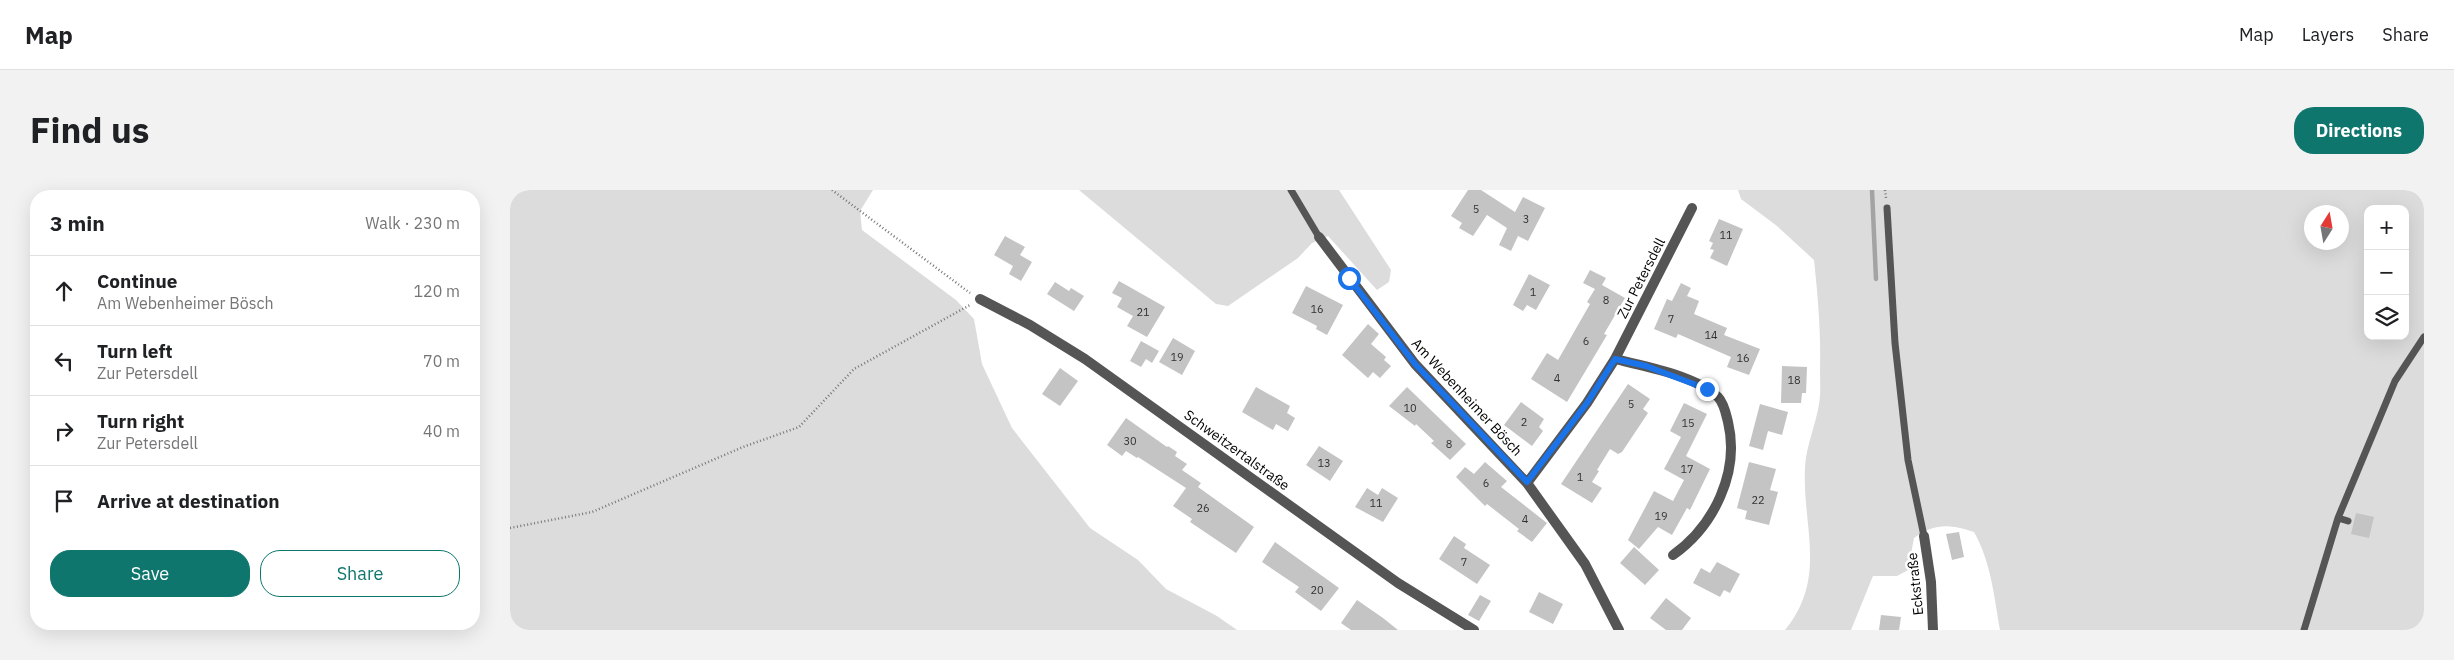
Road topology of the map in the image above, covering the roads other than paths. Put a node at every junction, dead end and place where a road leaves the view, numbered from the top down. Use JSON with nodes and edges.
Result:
{"nodes":[{"id":1,"x":1291,"y":190,"type":"edge"},
{"id":2,"x":1692,"y":208,"type":"dead end"},
{"id":3,"x":1887,"y":208,"type":"dead end"},
{"id":4,"x":1320,"y":237,"type":"joint"},
{"id":5,"x":980,"y":299,"type":"road end"},
{"id":6,"x":2424,"y":337,"type":"edge"},
{"id":7,"x":1615,"y":359,"type":"junction"},
{"id":8,"x":1527,"y":482,"type":"junction"},
{"id":9,"x":2338,"y":518,"type":"junction"},
{"id":10,"x":2348,"y":521,"type":"dead end"},
{"id":11,"x":1924,"y":536,"type":"joint"},
{"id":12,"x":1673,"y":555,"type":"dead end"},
{"id":13,"x":1474,"y":630,"type":"edge"},
{"id":14,"x":1619,"y":630,"type":"edge"},
{"id":15,"x":1933,"y":630,"type":"edge"},
{"id":16,"x":2304,"y":630,"type":"edge"}],
"edges":[{"from":1,"to":4,"type":"lane"},
{"from":2,"to":7,"type":"street","name":"Zur Petersdell"},
{"from":3,"to":11,"type":"lane"},
{"from":4,"to":8,"type":"street","name":"Am Webenheimer Bösch"},
{"from":5,"to":13,"type":"street","name":"Schweitzertalstraße"},
{"from":6,"to":9,"type":"lane"},
{"from":7,"to":8,"type":"street","name":"Zur Petersdell"},
{"from":7,"to":12,"type":"street"},
{"from":8,"to":14,"type":"street","name":"Am Webenheimer Bösch"},
{"from":9,"to":10,"type":"lane"},
{"from":9,"to":16,"type":"lane"},
{"from":11,"to":15,"type":"street","name":"Eckstraße"}]}
